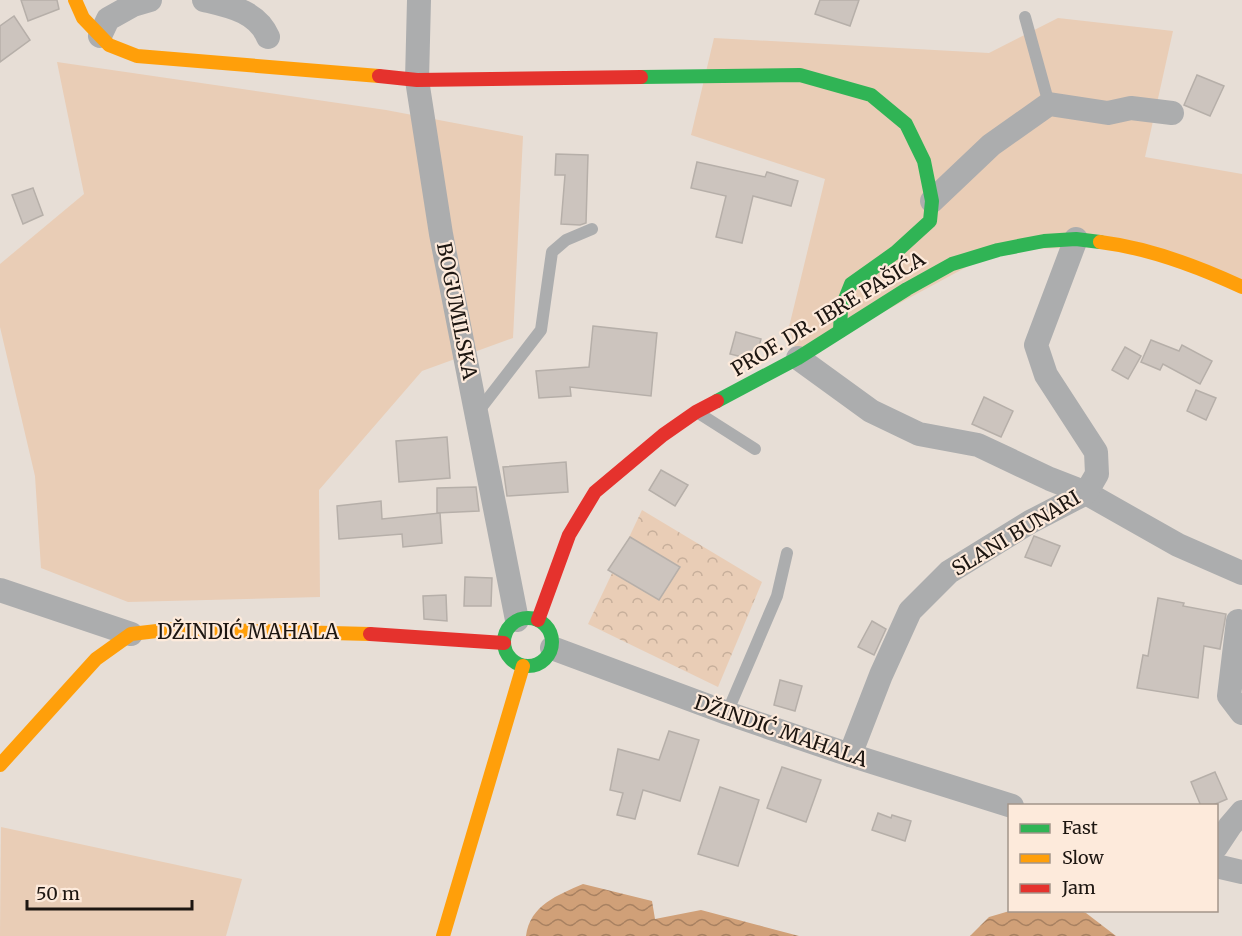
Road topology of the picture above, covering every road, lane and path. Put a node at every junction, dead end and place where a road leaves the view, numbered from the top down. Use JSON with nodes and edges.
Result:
{"nodes":[{"id":1,"x":75,"y":0,"type":"edge"},
{"id":2,"x":150,"y":0,"type":"edge"},
{"id":3,"x":204,"y":0,"type":"edge"},
{"id":4,"x":419,"y":0,"type":"edge"},
{"id":5,"x":1025,"y":17,"type":"dead end"},
{"id":6,"x":100,"y":36,"type":"junction"},
{"id":7,"x":268,"y":37,"type":"dead end"},
{"id":8,"x":417,"y":80,"type":"junction"},
{"id":9,"x":1049,"y":104,"type":"junction"},
{"id":10,"x":1172,"y":113,"type":"dead end"},
{"id":11,"x":932,"y":201,"type":"junction"},
{"id":12,"x":592,"y":229,"type":"dead end"},
{"id":13,"x":1076,"y":239,"type":"junction"},
{"id":14,"x":1242,"y":287,"type":"edge"},
{"id":15,"x":840,"y":331,"type":"junction"},
{"id":16,"x":798,"y":358,"type":"junction"},
{"id":17,"x":696,"y":412,"type":"junction"},
{"id":18,"x":477,"y":414,"type":"junction"},
{"id":19,"x":754,"y":449,"type":"dead end"},
{"id":20,"x":1086,"y":493,"type":"junction"},
{"id":21,"x":787,"y":553,"type":"dead end"},
{"id":22,"x":1242,"y":573,"type":"edge"},
{"id":23,"x":0,"y":590,"type":"edge"},
{"id":24,"x":528,"y":620,"type":"junction"},
{"id":25,"x":1238,"y":621,"type":"dead end"},
{"id":26,"x":131,"y":634,"type":"junction"},
{"id":27,"x":504,"y":643,"type":"junction"},
{"id":28,"x":552,"y":648,"type":"junction"},
{"id":29,"x":523,"y":666,"type":"junction"},
{"id":30,"x":727,"y":713,"type":"junction"},
{"id":31,"x":1242,"y":713,"type":"edge"},
{"id":32,"x":850,"y":755,"type":"junction"},
{"id":33,"x":0,"y":765,"type":"edge"},
{"id":34,"x":1008,"y":805,"type":"edge"},
{"id":35,"x":1242,"y":812,"type":"edge"},
{"id":36,"x":1218,"y":844,"type":"edge"},
{"id":37,"x":443,"y":936,"type":"edge"}],
"edges":[{"from":1,"to":6,"type":"street"},
{"from":2,"to":6,"type":"street"},
{"from":3,"to":7,"type":"street"},
{"from":4,"to":8,"type":"street","name":"BOGUMILSKA"},
{"from":5,"to":9,"type":"lane"},
{"from":6,"to":8,"type":"street"},
{"from":8,"to":11,"type":"street"},
{"from":8,"to":18,"type":"street","name":"BOGUMILSKA"},
{"from":9,"to":10,"type":"street"},
{"from":9,"to":11,"type":"street"},
{"from":11,"to":15,"type":"street"},
{"from":12,"to":18,"type":"lane"},
{"from":13,"to":14,"type":"street","name":"PROF. DR. IBRE PAŠIĆA"},
{"from":13,"to":15,"type":"street","name":"PROF. DR. IBRE PAŠIĆA"},
{"from":13,"to":20,"type":"street","name":"SLANI BUNARI"},
{"from":15,"to":16,"type":"street","name":"PROF. DR. IBRE PAŠIĆA"},
{"from":16,"to":17,"type":"street","name":"PROF. DR. IBRE PAŠIĆA"},
{"from":16,"to":20,"type":"street"},
{"from":17,"to":19,"type":"lane"},
{"from":17,"to":24,"type":"street","name":"PROF. DR. IBRE PAŠIĆA"},
{"from":18,"to":24,"type":"street","name":"BOGUMILSKA"},
{"from":20,"to":22,"type":"street"},
{"from":20,"to":32,"type":"street","name":"SLANI BUNARI"},
{"from":21,"to":30,"type":"lane"},
{"from":23,"to":26,"type":"street","name":"DŽINDIĆ MAHALA"},
{"from":24,"to":27,"type":"street"},
{"from":24,"to":28,"type":"street"},
{"from":25,"to":31,"type":"street"},
{"from":26,"to":27,"type":"street","name":"DŽINDIĆ MAHALA"},
{"from":26,"to":33,"type":"street"},
{"from":27,"to":29,"type":"street"},
{"from":28,"to":29,"type":"street"},
{"from":28,"to":30,"type":"street","name":"DŽINDIĆ MAHALA"},
{"from":29,"to":37,"type":"street"},
{"from":30,"to":32,"type":"street","name":"DŽINDIĆ MAHALA"},
{"from":32,"to":34,"type":"street","name":"DŽINDIĆ MAHALA"},
{"from":35,"to":36,"type":"street"}]}
